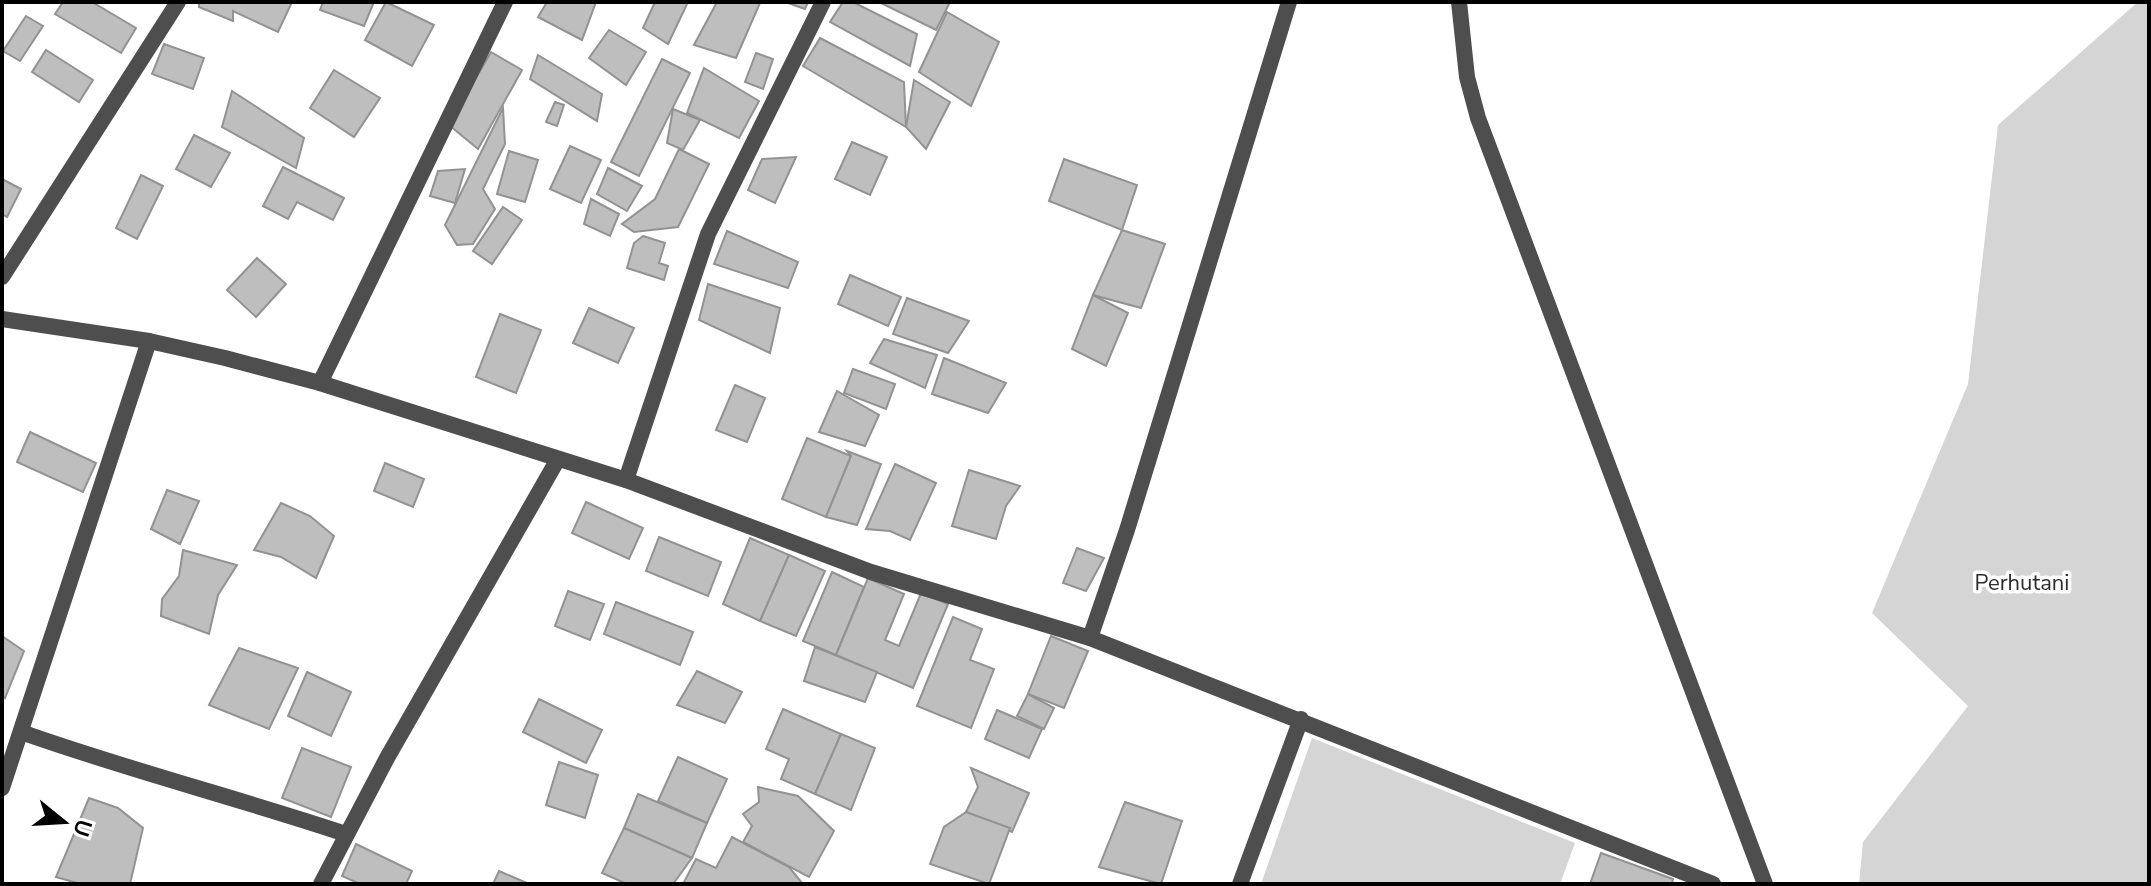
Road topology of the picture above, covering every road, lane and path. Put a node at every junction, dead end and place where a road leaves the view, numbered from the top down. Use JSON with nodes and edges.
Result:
{"nodes":[{"id":1,"x":178,"y":2,"type":"edge"},
{"id":2,"x":505,"y":2,"type":"edge"},
{"id":3,"x":823,"y":2,"type":"edge"},
{"id":4,"x":1289,"y":2,"type":"edge"},
{"id":5,"x":1459,"y":2,"type":"edge"},
{"id":6,"x":2,"y":277,"type":"edge"},
{"id":7,"x":2,"y":319,"type":"edge"},
{"id":8,"x":149,"y":341,"type":"junction"},
{"id":9,"x":320,"y":383,"type":"junction"},
{"id":10,"x":558,"y":459,"type":"junction"},
{"id":11,"x":626,"y":480,"type":"junction"},
{"id":12,"x":1090,"y":638,"type":"junction"},
{"id":13,"x":1301,"y":719,"type":"junction"},
{"id":14,"x":21,"y":732,"type":"junction"},
{"id":15,"x":2,"y":788,"type":"edge"},
{"id":16,"x":346,"y":834,"type":"junction"},
{"id":17,"x":321,"y":884,"type":"edge"},
{"id":18,"x":1240,"y":884,"type":"edge"},
{"id":19,"x":1713,"y":884,"type":"edge"},
{"id":20,"x":1765,"y":884,"type":"edge"}],
"edges":[{"from":1,"to":6,"type":"street"},
{"from":2,"to":9,"type":"street"},
{"from":3,"to":11,"type":"street"},
{"from":4,"to":12,"type":"street"},
{"from":5,"to":20,"type":"street"},
{"from":7,"to":8,"type":"street"},
{"from":8,"to":9,"type":"street"},
{"from":8,"to":14,"type":"street"},
{"from":9,"to":10,"type":"street"},
{"from":10,"to":11,"type":"street"},
{"from":10,"to":16,"type":"street"},
{"from":11,"to":12,"type":"street"},
{"from":12,"to":13,"type":"street"},
{"from":13,"to":18,"type":"street"},
{"from":13,"to":19,"type":"street"},
{"from":14,"to":15,"type":"street"},
{"from":14,"to":16,"type":"street"},
{"from":16,"to":17,"type":"street"}]}
